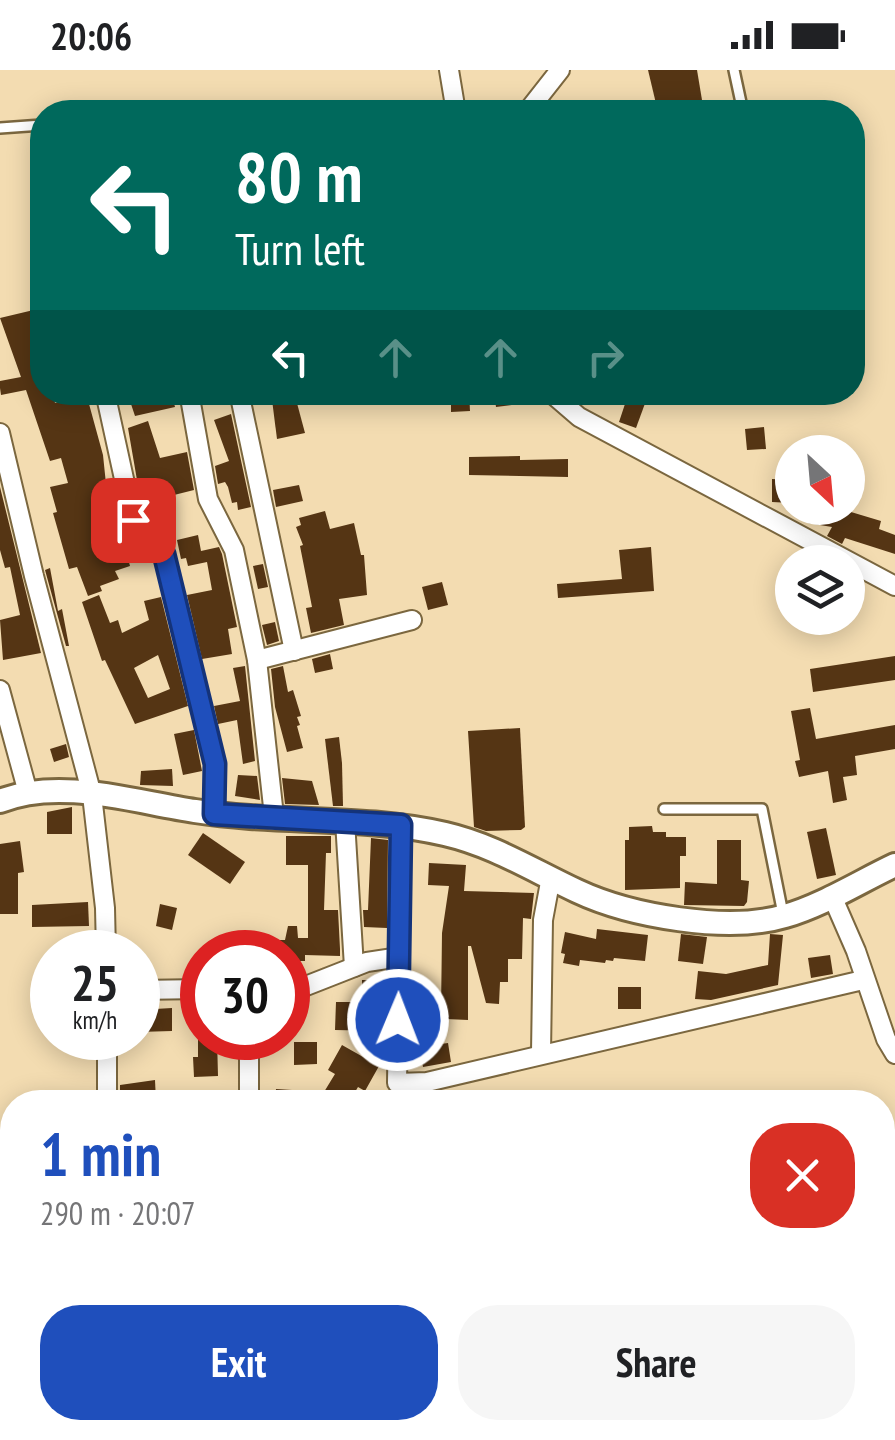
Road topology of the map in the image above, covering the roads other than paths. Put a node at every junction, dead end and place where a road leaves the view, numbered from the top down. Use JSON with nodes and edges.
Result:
{"nodes":[{"id":1,"x":449,"y":70,"type":"edge"},
{"id":2,"x":560,"y":70,"type":"edge"},
{"id":3,"x":734,"y":70,"type":"edge"},
{"id":4,"x":454,"y":100,"type":"edge"},
{"id":5,"x":536,"y":100,"type":"edge"},
{"id":6,"x":740,"y":100,"type":"edge"},
{"id":7,"x":30,"y":126,"type":"edge"},
{"id":8,"x":0,"y":128,"type":"edge"},
{"id":9,"x":107,"y":405,"type":"edge"},
{"id":10,"x":191,"y":405,"type":"edge"},
{"id":11,"x":242,"y":405,"type":"edge"},
{"id":12,"x":565,"y":405,"type":"edge"},
{"id":13,"x":0,"y":433,"type":"edge"},
{"id":14,"x":895,"y":586,"type":"edge"},
{"id":15,"x":412,"y":620,"type":"dead end"},
{"id":16,"x":294,"y":651,"type":"junction"},
{"id":17,"x":258,"y":660,"type":"junction"},
{"id":18,"x":0,"y":690,"type":"edge"},
{"id":19,"x":28,"y":792,"type":"junction"},
{"id":20,"x":92,"y":795,"type":"junction"},
{"id":21,"x":0,"y":801,"type":"edge"},
{"id":22,"x":664,"y":809,"type":"dead end"},
{"id":23,"x":214,"y":814,"type":"junction"},
{"id":24,"x":274,"y":816,"type":"junction"},
{"id":25,"x":345,"y":821,"type":"junction"},
{"id":26,"x":401,"y":825,"type":"junction"},
{"id":27,"x":895,"y":865,"type":"edge"},
{"id":28,"x":551,"y":877,"type":"junction"},
{"id":29,"x":832,"y":896,"type":"junction"},
{"id":30,"x":784,"y":916,"type":"junction"},
{"id":31,"x":106,"y":930,"type":"edge"},
{"id":32,"x":400,"y":957,"type":"junction"},
{"id":33,"x":354,"y":967,"type":"junction"},
{"id":34,"x":864,"y":980,"type":"junction"},
{"id":35,"x":310,"y":984,"type":"edge"},
{"id":36,"x":541,"y":1053,"type":"junction"},
{"id":37,"x":895,"y":1054,"type":"edge"},
{"id":38,"x":107,"y":1060,"type":"edge"},
{"id":39,"x":249,"y":1060,"type":"edge"},
{"id":40,"x":107,"y":1090,"type":"edge"},
{"id":41,"x":249,"y":1090,"type":"edge"}],
"edges":[{"from":1,"to":4,"type":"street"},
{"from":2,"to":5,"type":"street"},
{"from":3,"to":6,"type":"lane"},
{"from":7,"to":8,"type":"lane"},
{"from":9,"to":23,"type":"street"},
{"from":10,"to":17,"type":"street"},
{"from":11,"to":16,"type":"street"},
{"from":12,"to":14,"type":"street"},
{"from":13,"to":20,"type":"street"},
{"from":15,"to":16,"type":"street"},
{"from":16,"to":17,"type":"street"},
{"from":17,"to":24,"type":"street"},
{"from":18,"to":19,"type":"street"},
{"from":19,"to":20,"type":"street"},
{"from":19,"to":21,"type":"street"},
{"from":20,"to":23,"type":"street"},
{"from":20,"to":31,"type":"street"},
{"from":22,"to":30,"type":"lane"},
{"from":23,"to":24,"type":"street"},
{"from":24,"to":25,"type":"street"},
{"from":25,"to":26,"type":"street"},
{"from":25,"to":33,"type":"street"},
{"from":26,"to":28,"type":"street"},
{"from":26,"to":32,"type":"street"},
{"from":27,"to":29,"type":"street"},
{"from":28,"to":30,"type":"street"},
{"from":28,"to":36,"type":"street"},
{"from":29,"to":30,"type":"street"},
{"from":29,"to":34,"type":"street"},
{"from":32,"to":33,"type":"street"},
{"from":32,"to":36,"type":"street"},
{"from":33,"to":35,"type":"street"},
{"from":34,"to":36,"type":"street"},
{"from":34,"to":37,"type":"street"},
{"from":38,"to":40,"type":"street"},
{"from":39,"to":41,"type":"street"}]}
